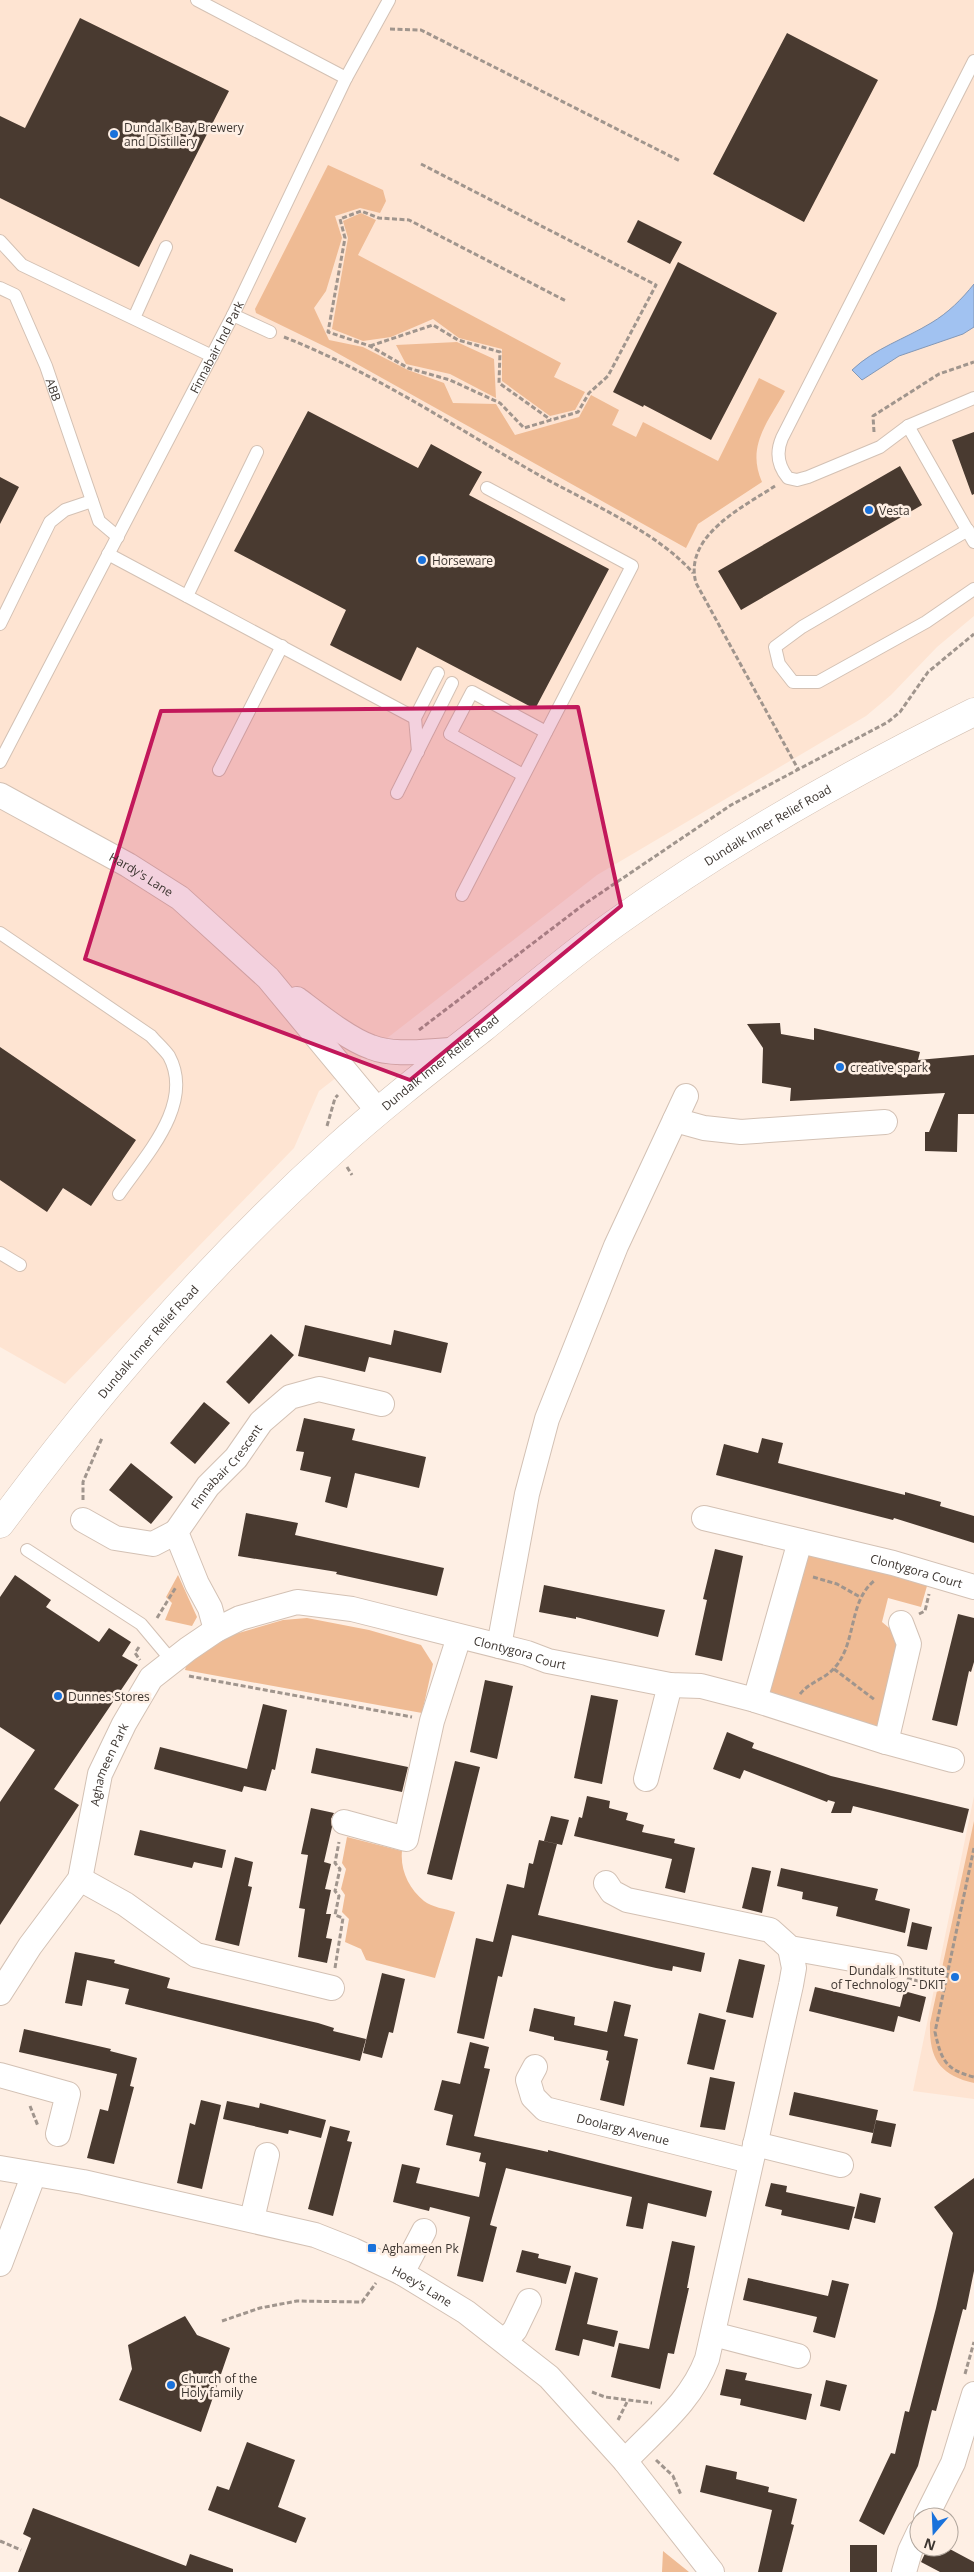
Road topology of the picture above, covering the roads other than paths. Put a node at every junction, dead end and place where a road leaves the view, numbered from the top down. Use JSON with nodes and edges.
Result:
{"nodes":[{"id":1,"x":198,"y":0,"type":"edge"},
{"id":2,"x":389,"y":0,"type":"edge"},
{"id":3,"x":974,"y":61,"type":"edge"},
{"id":4,"x":346,"y":78,"type":"junction"},
{"id":5,"x":0,"y":241,"type":"edge"},
{"id":6,"x":166,"y":247,"type":"dead end"},
{"id":7,"x":0,"y":288,"type":"edge"},
{"id":8,"x":233,"y":315,"type":"junction"},
{"id":9,"x":134,"y":318,"type":"junction"},
{"id":10,"x":270,"y":332,"type":"road end"},
{"id":11,"x":212,"y":356,"type":"junction"},
{"id":12,"x":974,"y":398,"type":"edge"},
{"id":13,"x":908,"y":426,"type":"junction"},
{"id":14,"x":257,"y":452,"type":"dead end"},
{"id":15,"x":487,"y":488,"type":"dead end"},
{"id":16,"x":92,"y":500,"type":"junction"},
{"id":17,"x":971,"y":534,"type":"edge"},
{"id":18,"x":118,"y":537,"type":"junction"},
{"id":19,"x":108,"y":554,"type":"junction"},
{"id":20,"x":974,"y":589,"type":"edge"},
{"id":21,"x":187,"y":596,"type":"junction"},
{"id":22,"x":0,"y":624,"type":"edge"},
{"id":23,"x":282,"y":646,"type":"junction"},
{"id":24,"x":438,"y":674,"type":"dead end"},
{"id":25,"x":452,"y":683,"type":"dead end"},
{"id":26,"x":974,"y":712,"type":"edge"},
{"id":27,"x":415,"y":718,"type":"junction"},
{"id":28,"x":546,"y":732,"type":"junction"},
{"id":29,"x":418,"y":752,"type":"junction"},
{"id":30,"x":0,"y":762,"type":"edge"},
{"id":31,"x":220,"y":770,"type":"dead end"},
{"id":32,"x":523,"y":775,"type":"junction"},
{"id":33,"x":397,"y":793,"type":"dead end"},
{"id":34,"x":0,"y":795,"type":"edge"},
{"id":35,"x":462,"y":895,"type":"dead end"},
{"id":36,"x":0,"y":933,"type":"edge"},
{"id":37,"x":268,"y":978,"type":"junction"},
{"id":38,"x":456,"y":1050,"type":"junction"},
{"id":39,"x":686,"y":1096,"type":"dead end"},
{"id":40,"x":379,"y":1112,"type":"junction"},
{"id":41,"x":674,"y":1120,"type":"junction"},
{"id":42,"x":885,"y":1122,"type":"dead end"},
{"id":43,"x":119,"y":1194,"type":"dead end"},
{"id":44,"x":0,"y":1253,"type":"edge"},
{"id":45,"x":20,"y":1265,"type":"dead end"},
{"id":46,"x":382,"y":1404,"type":"dead end"},
{"id":47,"x":704,"y":1518,"type":"dead end"},
{"id":48,"x":83,"y":1520,"type":"road end"},
{"id":49,"x":0,"y":1524,"type":"edge"},
{"id":50,"x":176,"y":1532,"type":"junction"},
{"id":51,"x":800,"y":1540,"type":"junction"},
{"id":52,"x":26,"y":1550,"type":"dead end"},
{"id":53,"x":974,"y":1587,"type":"edge"},
{"id":54,"x":901,"y":1623,"type":"road end"},
{"id":55,"x":216,"y":1630,"type":"junction"},
{"id":56,"x":459,"y":1636,"type":"junction"},
{"id":57,"x":499,"y":1646,"type":"junction"},
{"id":58,"x":166,"y":1666,"type":"junction"},
{"id":59,"x":670,"y":1685,"type":"junction"},
{"id":60,"x":755,"y":1700,"type":"junction"},
{"id":61,"x":886,"y":1742,"type":"junction"},
{"id":62,"x":952,"y":1760,"type":"dead end"},
{"id":63,"x":646,"y":1779,"type":"dead end"},
{"id":64,"x":344,"y":1822,"type":"road end"},
{"id":65,"x":80,"y":1879,"type":"junction"},
{"id":66,"x":606,"y":1883,"type":"dead end"},
{"id":67,"x":790,"y":1948,"type":"junction"},
{"id":68,"x":891,"y":1966,"type":"road end"},
{"id":69,"x":332,"y":1988,"type":"road end"},
{"id":70,"x":0,"y":1993,"type":"edge"},
{"id":71,"x":535,"y":2067,"type":"dead end"},
{"id":72,"x":0,"y":2075,"type":"edge"},
{"id":73,"x":58,"y":2134,"type":"dead end"},
{"id":74,"x":753,"y":2153,"type":"junction"},
{"id":75,"x":267,"y":2155,"type":"dead end"},
{"id":76,"x":841,"y":2165,"type":"dead end"},
{"id":77,"x":0,"y":2168,"type":"edge"},
{"id":78,"x":34,"y":2174,"type":"junction"},
{"id":79,"x":252,"y":2219,"type":"junction"},
{"id":80,"x":424,"y":2231,"type":"dead end"},
{"id":81,"x":0,"y":2264,"type":"edge"},
{"id":82,"x":394,"y":2269,"type":"junction"},
{"id":83,"x":528,"y":2301,"type":"dead end"},
{"id":84,"x":713,"y":2334,"type":"junction"},
{"id":85,"x":505,"y":2341,"type":"junction"},
{"id":86,"x":798,"y":2356,"type":"dead end"},
{"id":87,"x":974,"y":2394,"type":"edge"},
{"id":88,"x":626,"y":2461,"type":"junction"},
{"id":89,"x":931,"y":2507,"type":"edge"},
{"id":90,"x":909,"y":2554,"type":"edge"},
{"id":91,"x":712,"y":2572,"type":"edge"},
{"id":92,"x":904,"y":2572,"type":"edge"}],
"edges":[{"from":1,"to":4,"type":"lane"},
{"from":2,"to":4,"type":"lane","name":"Finnabair Ind Park"},
{"from":3,"to":13,"type":"lane"},
{"from":4,"to":8,"type":"lane","name":"Finnabair Ind Park"},
{"from":5,"to":9,"type":"lane"},
{"from":6,"to":9,"type":"lane"},
{"from":7,"to":16,"type":"lane","name":"ABB"},
{"from":8,"to":10,"type":"lane"},
{"from":8,"to":11,"type":"lane","name":"Finnabair Ind Park"},
{"from":9,"to":11,"type":"lane"},
{"from":11,"to":18,"type":"lane","name":"Finnabair Ind Park"},
{"from":12,"to":13,"type":"lane"},
{"from":13,"to":17,"type":"lane"},
{"from":14,"to":21,"type":"lane"},
{"from":15,"to":28,"type":"lane"},
{"from":16,"to":18,"type":"lane","name":"ABB"},
{"from":16,"to":22,"type":"lane"},
{"from":17,"to":20,"type":"lane"},
{"from":18,"to":19,"type":"lane","name":"Finnabair Ind Park"},
{"from":19,"to":21,"type":"lane"},
{"from":19,"to":30,"type":"lane","name":"Finnabair Ind Park"},
{"from":21,"to":23,"type":"lane"},
{"from":23,"to":27,"type":"lane"},
{"from":23,"to":31,"type":"lane"},
{"from":24,"to":27,"type":"lane"},
{"from":25,"to":29,"type":"lane"},
{"from":26,"to":38,"type":"main road","name":"Dundalk Inner Relief Road"},
{"from":27,"to":29,"type":"lane"},
{"from":28,"to":32,"type":"lane"},
{"from":28,"to":32,"type":"lane"},
{"from":29,"to":33,"type":"lane"},
{"from":32,"to":35,"type":"lane"},
{"from":34,"to":37,"type":"street","name":"Hardy's Lane"},
{"from":36,"to":43,"type":"lane"},
{"from":37,"to":38,"type":"street","name":"Hardy's Lane"},
{"from":37,"to":40,"type":"street","name":"Hardy's Lane"},
{"from":38,"to":40,"type":"main road","name":"Dundalk Inner Relief Road"},
{"from":39,"to":41,"type":"street"},
{"from":40,"to":49,"type":"main road","name":"Dundalk Inner Relief Road"},
{"from":41,"to":42,"type":"street"},
{"from":41,"to":57,"type":"street"},
{"from":44,"to":45,"type":"lane"},
{"from":46,"to":50,"type":"street","name":"Finnabair Crescent"},
{"from":47,"to":51,"type":"street","name":"Clontygora Court"},
{"from":48,"to":50,"type":"street"},
{"from":50,"to":55,"type":"street"},
{"from":51,"to":53,"type":"street","name":"Clontygora Court"},
{"from":51,"to":60,"type":"street"},
{"from":52,"to":58,"type":"lane"},
{"from":54,"to":61,"type":"street"},
{"from":55,"to":56,"type":"street","name":"Aghameen Park"},
{"from":55,"to":58,"type":"street","name":"Aghameen Park"},
{"from":56,"to":57,"type":"street","name":"Clontygora Court"},
{"from":56,"to":64,"type":"street","name":"Clontygora Court"},
{"from":57,"to":59,"type":"street","name":"Clontygora Court"},
{"from":58,"to":65,"type":"street","name":"Aghameen Park"},
{"from":59,"to":60,"type":"street","name":"Clontygora Court"},
{"from":59,"to":63,"type":"street"},
{"from":60,"to":61,"type":"street","name":"Clontygora Court"},
{"from":61,"to":62,"type":"street","name":"Clontygora Court"},
{"from":65,"to":69,"type":"street"},
{"from":65,"to":70,"type":"street","name":"Aghameen Park"},
{"from":66,"to":67,"type":"street"},
{"from":67,"to":68,"type":"street"},
{"from":67,"to":74,"type":"street"},
{"from":71,"to":74,"type":"street","name":"Doolargy Avenue"},
{"from":72,"to":73,"type":"street"},
{"from":74,"to":76,"type":"street","name":"Doolargy Avenue"},
{"from":74,"to":84,"type":"street"},
{"from":75,"to":79,"type":"street"},
{"from":77,"to":78,"type":"street","name":"Hoey's Lane"},
{"from":78,"to":79,"type":"street","name":"Hoey's Lane"},
{"from":78,"to":81,"type":"street"},
{"from":79,"to":82,"type":"street","name":"Hoey's Lane"},
{"from":80,"to":82,"type":"street"},
{"from":82,"to":85,"type":"street","name":"Hoey's Lane"},
{"from":83,"to":85,"type":"street"},
{"from":84,"to":86,"type":"street"},
{"from":84,"to":88,"type":"street"},
{"from":85,"to":88,"type":"street","name":"Hoey's Lane"},
{"from":87,"to":89,"type":"street"},
{"from":88,"to":91,"type":"street","name":"Hoey's Lane"},
{"from":90,"to":92,"type":"street"}]}
